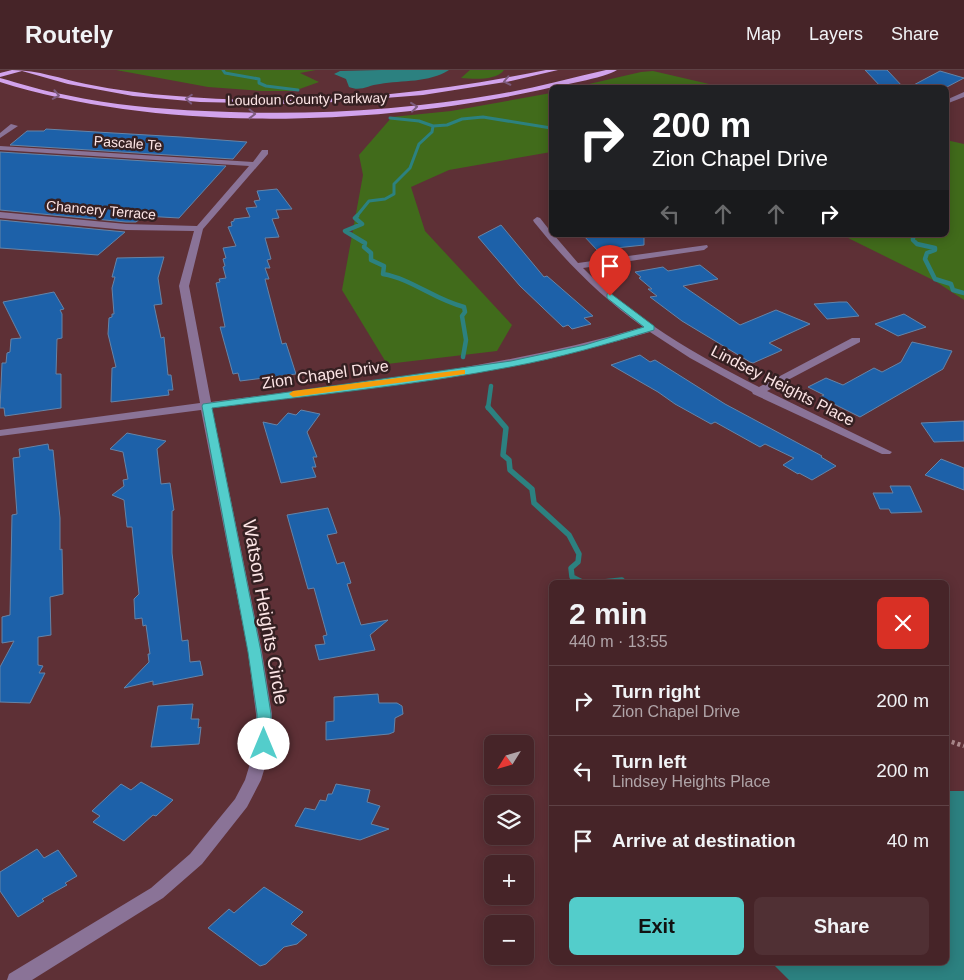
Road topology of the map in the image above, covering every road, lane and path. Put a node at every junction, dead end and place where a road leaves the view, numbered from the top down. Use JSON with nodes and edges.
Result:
{"nodes":[{"id":1,"x":20,"y":70,"type":"edge"},
{"id":2,"x":25,"y":70,"type":"edge"},
{"id":3,"x":555,"y":70,"type":"edge"},
{"id":4,"x":614,"y":70,"type":"edge"},
{"id":5,"x":38,"y":74,"type":"junction"},
{"id":6,"x":0,"y":75,"type":"edge"},
{"id":7,"x":0,"y":80,"type":"edge"},
{"id":8,"x":9,"y":83,"type":"junction"},
{"id":9,"x":549,"y":85,"type":"edge"},
{"id":10,"x":551,"y":85,"type":"edge"},
{"id":11,"x":0,"y":86,"type":"edge"},
{"id":12,"x":964,"y":94,"type":"edge"},
{"id":13,"x":949,"y":102,"type":"edge"},
{"id":14,"x":14,"y":126,"type":"dead end"},
{"id":15,"x":0,"y":136,"type":"edge"},
{"id":16,"x":0,"y":148,"type":"edge"},
{"id":17,"x":265,"y":152,"type":"dead end"},
{"id":18,"x":254,"y":164,"type":"junction"},
{"id":19,"x":0,"y":215,"type":"edge"},
{"id":20,"x":536,"y":220,"type":"dead end"},
{"id":21,"x":200,"y":229,"type":"junction"},
{"id":22,"x":549,"y":235,"type":"edge"},
{"id":23,"x":551,"y":237,"type":"edge"},
{"id":24,"x":704,"y":247,"type":"dead end"},
{"id":25,"x":577,"y":266,"type":"junction"},
{"id":26,"x":651,"y":328,"type":"junction"},
{"id":27,"x":856,"y":340,"type":"dead end"},
{"id":28,"x":757,"y":392,"type":"junction"},
{"id":29,"x":207,"y":406,"type":"junction"},
{"id":30,"x":0,"y":433,"type":"edge"},
{"id":31,"x":886,"y":452,"type":"dead end"},
{"id":32,"x":949,"y":741,"type":"edge"},
{"id":33,"x":964,"y":746,"type":"edge"},
{"id":34,"x":16,"y":980,"type":"edge"}],
"edges":[{"from":1,"to":6,"type":"main road"},
{"from":2,"to":5,"type":"main road","name":"Loudoun County Parkway"},
{"from":3,"to":5,"type":"main road","name":"Loudoun County Parkway","one_way":true},
{"from":10,"to":4,"type":"main road","name":"Loudoun County Parkway","one_way":true},
{"from":5,"to":8,"type":"main road"},
{"from":7,"to":8,"type":"main road","name":"Loudoun County Parkway"},
{"from":8,"to":9,"type":"main road","name":"Loudoun County Parkway","one_way":true},
{"from":8,"to":11,"type":"main road"},
{"from":12,"to":13,"type":"street"},
{"from":14,"to":15,"type":"street"},
{"from":16,"to":18,"type":"street","name":"Pascale Te"},
{"from":17,"to":18,"type":"street"},
{"from":18,"to":21,"type":"street"},
{"from":19,"to":21,"type":"street","name":"Chancery Terrace"},
{"from":20,"to":22,"type":"street","name":"Lindsey Heights Place"},
{"from":21,"to":29,"type":"street","name":"Watson Heights Circle"},
{"from":23,"to":25,"type":"street","name":"Lindsey Heights Place"},
{"from":24,"to":25,"type":"street"},
{"from":25,"to":26,"type":"street","name":"Lindsey Heights Place"},
{"from":26,"to":28,"type":"street","name":"Lindsey Heights Place"},
{"from":26,"to":29,"type":"street","name":"Zion Chapel Drive"},
{"from":27,"to":28,"type":"street"},
{"from":28,"to":31,"type":"street","name":"Lindsey Heights Place"},
{"from":29,"to":30,"type":"street","name":"Zion Chapel Drive"},
{"from":29,"to":34,"type":"street","name":"Watson Heights Circle"},
{"from":32,"to":33,"type":"path"}]}
